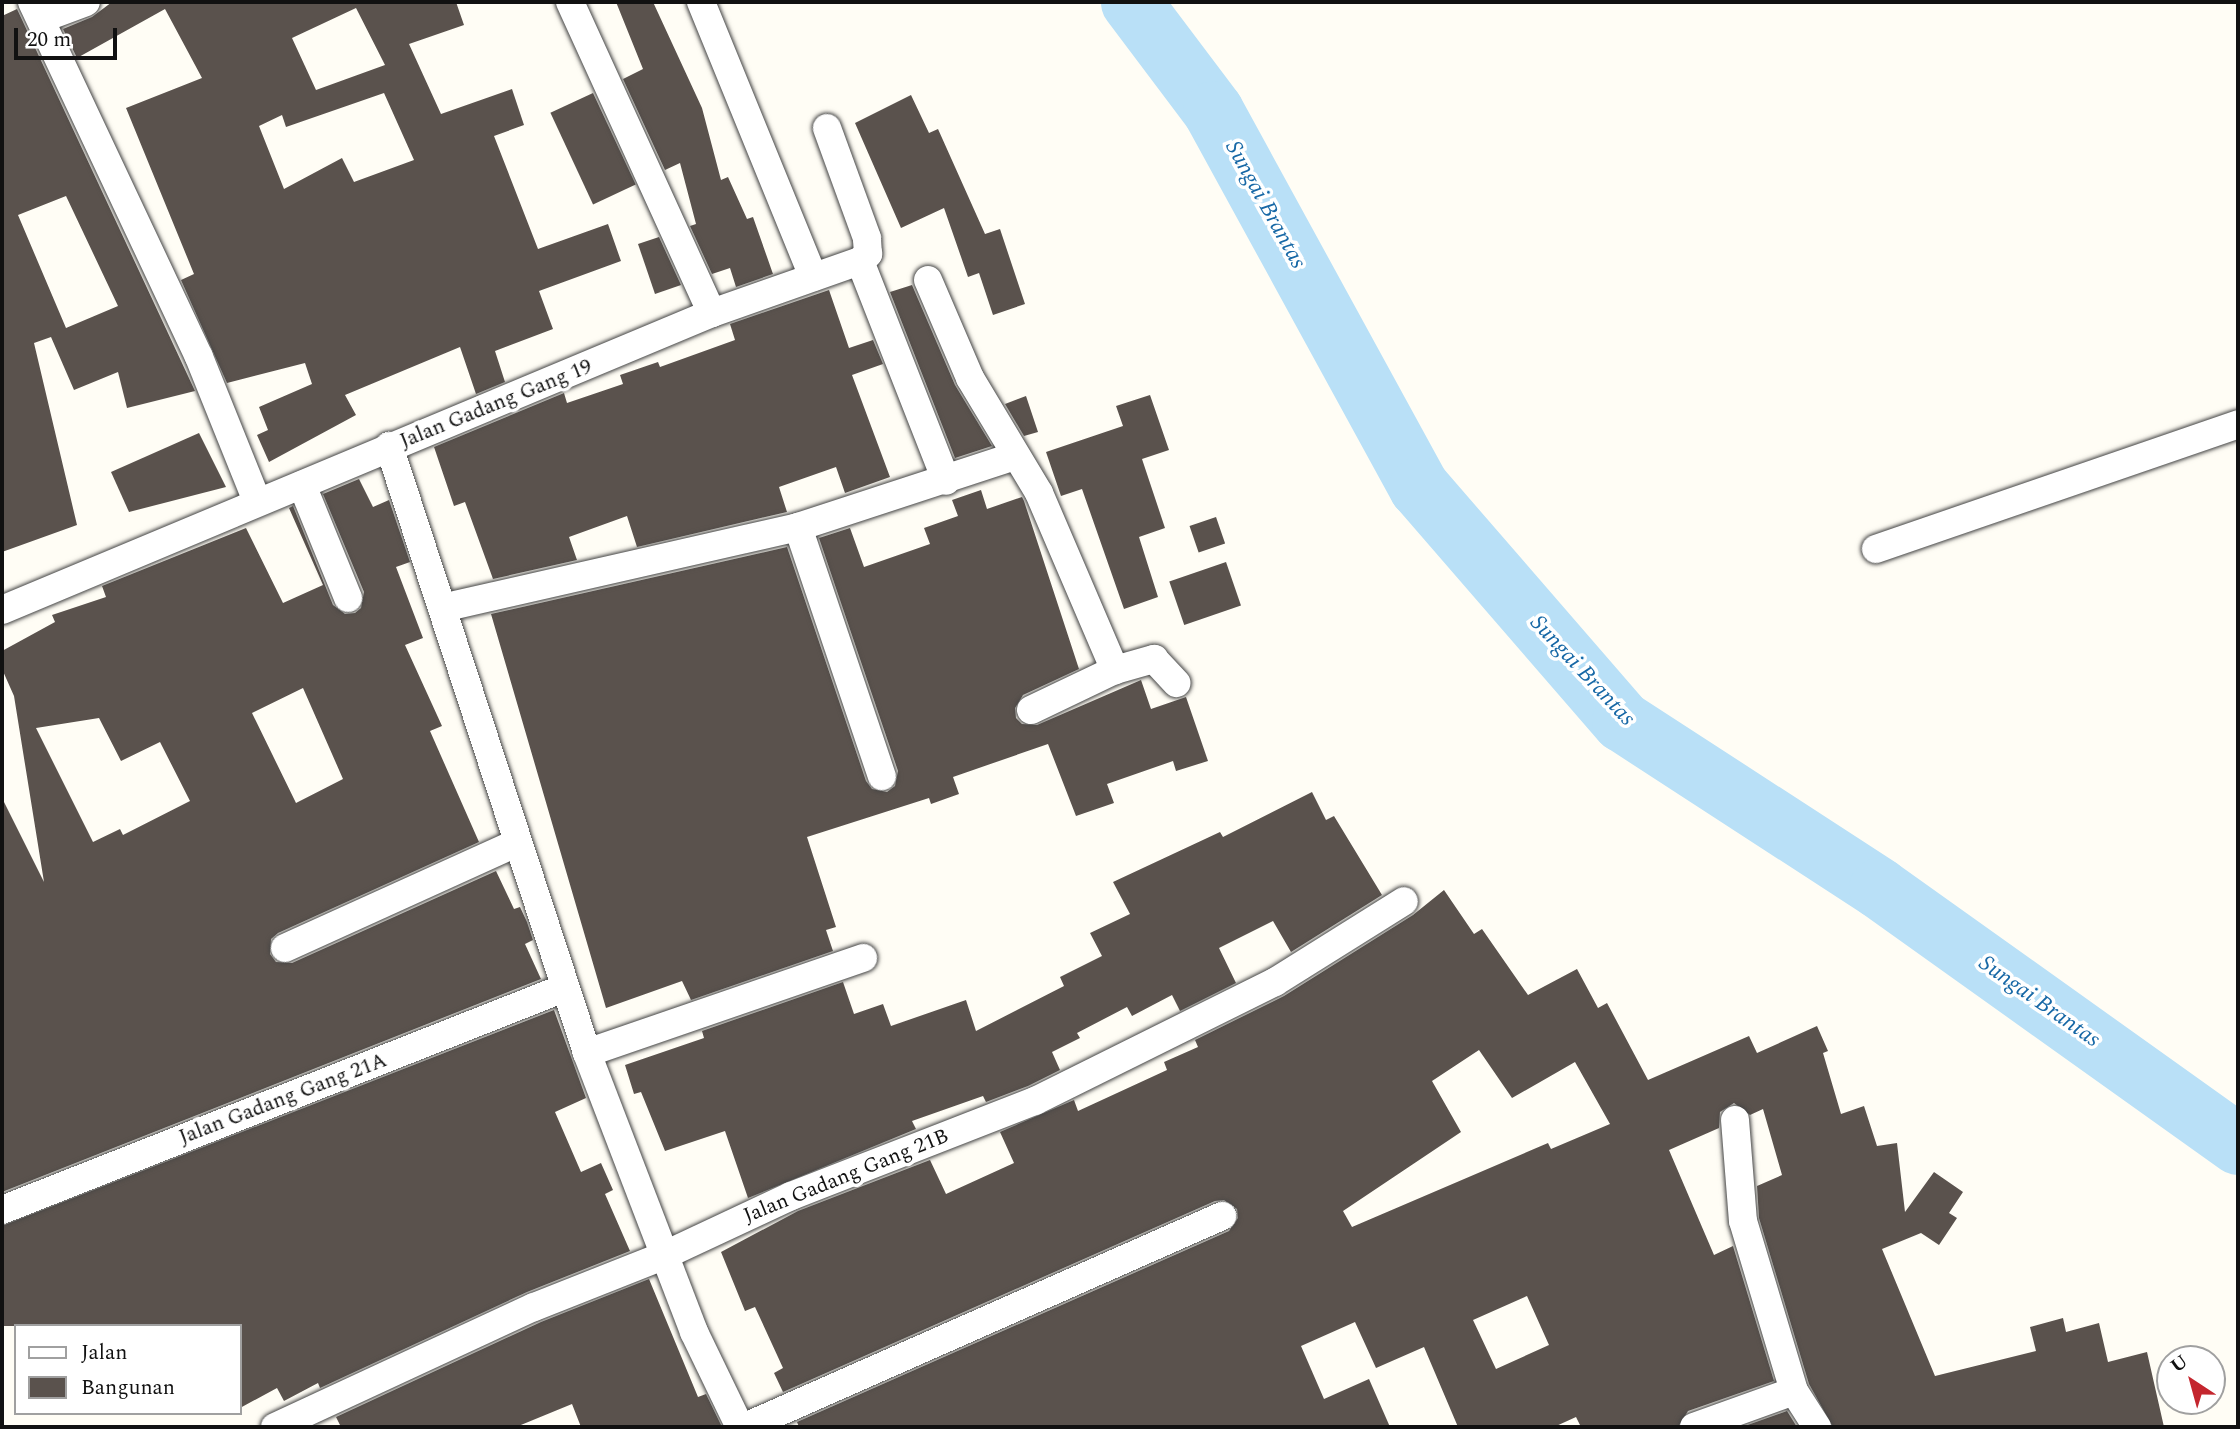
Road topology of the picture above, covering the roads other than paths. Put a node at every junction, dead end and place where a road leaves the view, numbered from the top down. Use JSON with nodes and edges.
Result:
{"nodes":[{"id":1,"x":86,"y":2,"type":"edge"},
{"id":2,"x":570,"y":2,"type":"edge"},
{"id":3,"x":701,"y":2,"type":"edge"},
{"id":4,"x":36,"y":11,"type":"edge"},
{"id":5,"x":827,"y":128,"type":"dead end"},
{"id":6,"x":860,"y":261,"type":"junction"},
{"id":7,"x":813,"y":277,"type":"junction"},
{"id":8,"x":928,"y":280,"type":"dead end"},
{"id":9,"x":712,"y":313,"type":"junction"},
{"id":10,"x":2238,"y":424,"type":"edge"},
{"id":11,"x":389,"y":446,"type":"junction"},
{"id":12,"x":1015,"y":456,"type":"junction"},
{"id":13,"x":946,"y":481,"type":"junction"},
{"id":14,"x":302,"y":485,"type":"junction"},
{"id":15,"x":257,"y":501,"type":"junction"},
{"id":16,"x":798,"y":527,"type":"junction"},
{"id":17,"x":1876,"y":549,"type":"dead end"},
{"id":18,"x":348,"y":598,"type":"dead end"},
{"id":19,"x":442,"y":608,"type":"junction"},
{"id":20,"x":2,"y":610,"type":"edge"},
{"id":21,"x":1115,"y":670,"type":"junction"},
{"id":22,"x":1176,"y":683,"type":"dead end"},
{"id":23,"x":1031,"y":710,"type":"dead end"},
{"id":24,"x":883,"y":776,"type":"dead end"},
{"id":25,"x":517,"y":844,"type":"junction"},
{"id":26,"x":1404,"y":901,"type":"dead end"},
{"id":27,"x":285,"y":948,"type":"dead end"},
{"id":28,"x":863,"y":958,"type":"dead end"},
{"id":29,"x":564,"y":988,"type":"junction"},
{"id":30,"x":587,"y":1053,"type":"junction"},
{"id":31,"x":1735,"y":1120,"type":"dead end"},
{"id":32,"x":2,"y":1210,"type":"edge"},
{"id":33,"x":1222,"y":1216,"type":"dead end"},
{"id":34,"x":663,"y":1256,"type":"junction"},
{"id":35,"x":1794,"y":1391,"type":"junction"},
{"id":36,"x":275,"y":1427,"type":"edge"},
{"id":37,"x":743,"y":1427,"type":"edge"},
{"id":38,"x":1694,"y":1427,"type":"edge"},
{"id":39,"x":1817,"y":1427,"type":"edge"}],
"edges":[{"from":1,"to":4,"type":"street"},
{"from":2,"to":9,"type":"street"},
{"from":3,"to":7,"type":"street"},
{"from":4,"to":15,"type":"street"},
{"from":5,"to":6,"type":"street"},
{"from":6,"to":7,"type":"street","name":"Jalan Gadang Gang 19"},
{"from":6,"to":13,"type":"street"},
{"from":7,"to":9,"type":"street","name":"Jalan Gadang Gang 19"},
{"from":8,"to":12,"type":"street"},
{"from":9,"to":11,"type":"street","name":"Jalan Gadang Gang 19"},
{"from":10,"to":17,"type":"street"},
{"from":11,"to":14,"type":"street","name":"Jalan Gadang Gang 19"},
{"from":11,"to":19,"type":"street"},
{"from":12,"to":13,"type":"street"},
{"from":12,"to":21,"type":"street"},
{"from":13,"to":16,"type":"street"},
{"from":14,"to":15,"type":"street","name":"Jalan Gadang Gang 19"},
{"from":14,"to":18,"type":"street"},
{"from":15,"to":20,"type":"street","name":"Jalan Gadang Gang 19"},
{"from":16,"to":19,"type":"street"},
{"from":16,"to":24,"type":"street"},
{"from":19,"to":25,"type":"street"},
{"from":21,"to":22,"type":"street"},
{"from":21,"to":23,"type":"street"},
{"from":25,"to":27,"type":"street"},
{"from":25,"to":29,"type":"street"},
{"from":26,"to":34,"type":"street","name":"Jalan Gadang Gang 21B"},
{"from":28,"to":30,"type":"street"},
{"from":29,"to":30,"type":"street"},
{"from":29,"to":32,"type":"street","name":"Jalan Gadang Gang 21A"},
{"from":30,"to":34,"type":"street"},
{"from":31,"to":35,"type":"street"},
{"from":33,"to":37,"type":"street"},
{"from":34,"to":36,"type":"street","name":"Jalan Gadang Gang 21B"},
{"from":34,"to":37,"type":"street"},
{"from":35,"to":38,"type":"street"},
{"from":35,"to":39,"type":"street"}]}
